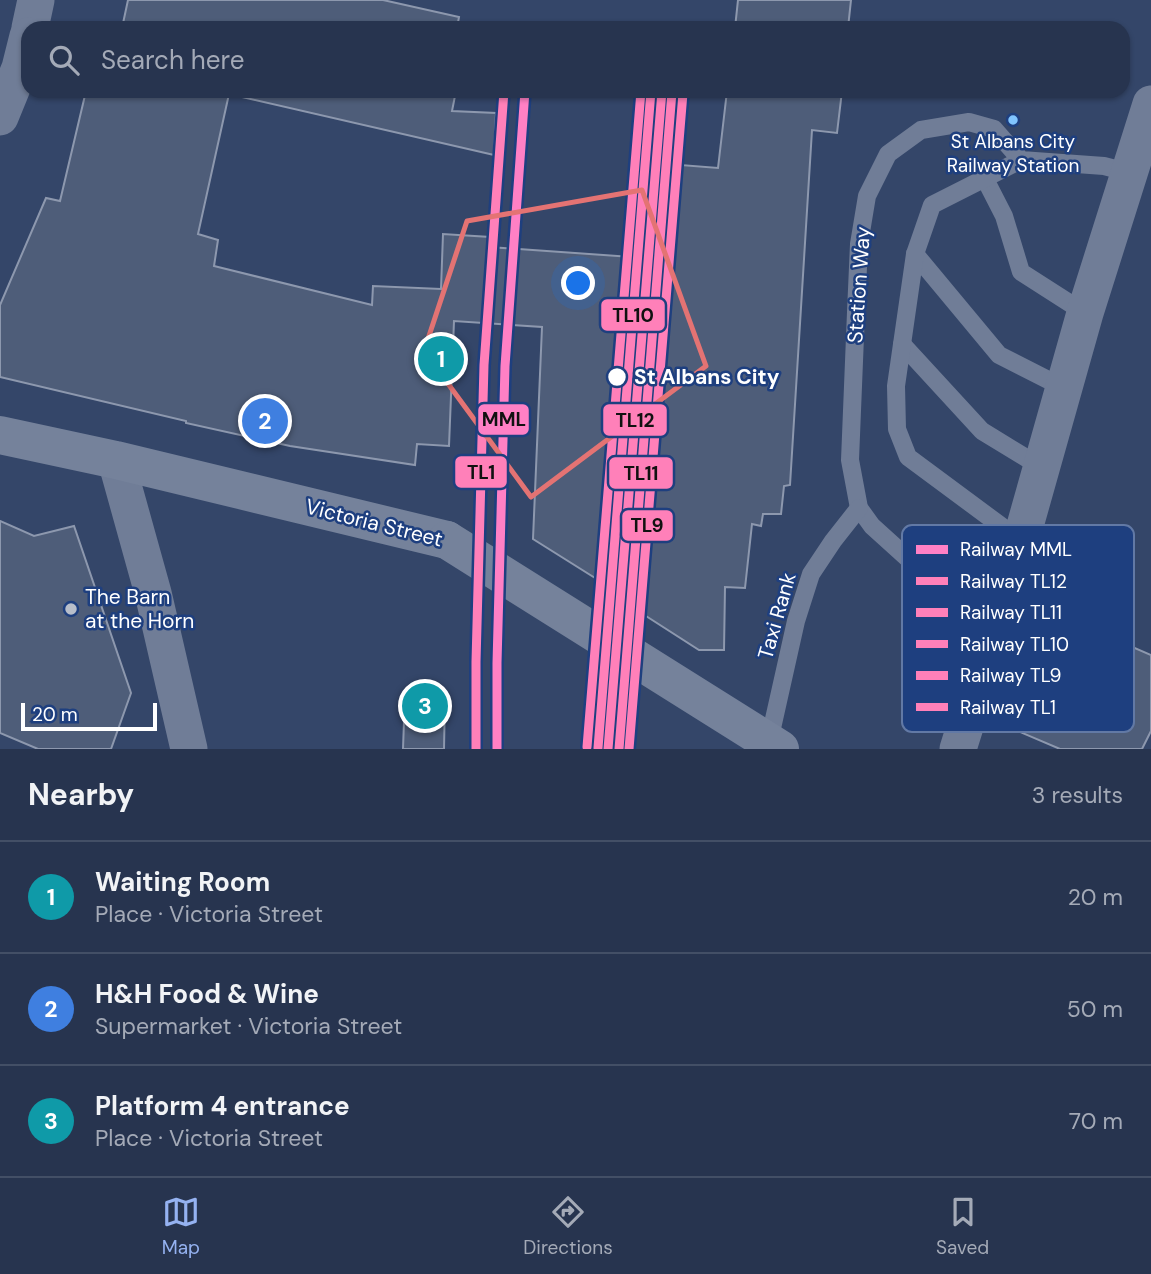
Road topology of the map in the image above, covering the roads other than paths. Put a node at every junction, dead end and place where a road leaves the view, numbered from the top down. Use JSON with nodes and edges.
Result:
{"nodes":[{"id":1,"x":36,"y":0,"type":"edge"},
{"id":2,"x":32,"y":21,"type":"edge"},
{"id":3,"x":21,"y":64,"type":"edge"},
{"id":4,"x":1151,"y":104,"type":"edge"},
{"id":5,"x":0,"y":117,"type":"edge"},
{"id":6,"x":1021,"y":160,"type":"junction"},
{"id":7,"x":1131,"y":173,"type":"junction"},
{"id":8,"x":984,"y":177,"type":"junction"},
{"id":9,"x":915,"y":254,"type":"junction"},
{"id":10,"x":1085,"y":313,"type":"junction"},
{"id":11,"x":902,"y":344,"type":"junction"},
{"id":12,"x":1064,"y":388,"type":"junction"},
{"id":13,"x":0,"y":435,"type":"edge"},
{"id":14,"x":116,"y":460,"type":"junction"},
{"id":15,"x":1041,"y":467,"type":"junction"},
{"id":16,"x":859,"y":508,"type":"junction"},
{"id":17,"x":1000,"y":525,"type":"edge"},
{"id":18,"x":1024,"y":525,"type":"edge"},
{"id":19,"x":902,"y":554,"type":"edge"},
{"id":20,"x":963,"y":732,"type":"edge"},
{"id":21,"x":189,"y":749,"type":"edge"},
{"id":22,"x":767,"y":749,"type":"edge"},
{"id":23,"x":780,"y":749,"type":"edge"},
{"id":24,"x":958,"y":749,"type":"edge"}],
"edges":[{"from":1,"to":2,"type":"street"},
{"from":3,"to":5,"type":"street"},
{"from":4,"to":7,"type":"street"},
{"from":6,"to":7,"type":"lane"},
{"from":6,"to":8,"type":"lane"},
{"from":6,"to":16,"type":"lane","name":"Station Way"},
{"from":7,"to":10,"type":"street"},
{"from":8,"to":9,"type":"lane"},
{"from":8,"to":10,"type":"lane"},
{"from":9,"to":11,"type":"lane"},
{"from":9,"to":12,"type":"lane"},
{"from":10,"to":12,"type":"street"},
{"from":11,"to":15,"type":"lane"},
{"from":11,"to":17,"type":"lane"},
{"from":12,"to":15,"type":"street"},
{"from":13,"to":14,"type":"main road","name":"Victoria Street"},
{"from":14,"to":21,"type":"street"},
{"from":14,"to":23,"type":"main road","name":"Victoria Street","bridge":true},
{"from":15,"to":18,"type":"street"},
{"from":16,"to":19,"type":"lane","name":"Station Way"},
{"from":16,"to":22,"type":"lane","name":"Taxi Rank"},
{"from":20,"to":24,"type":"street"}]}
